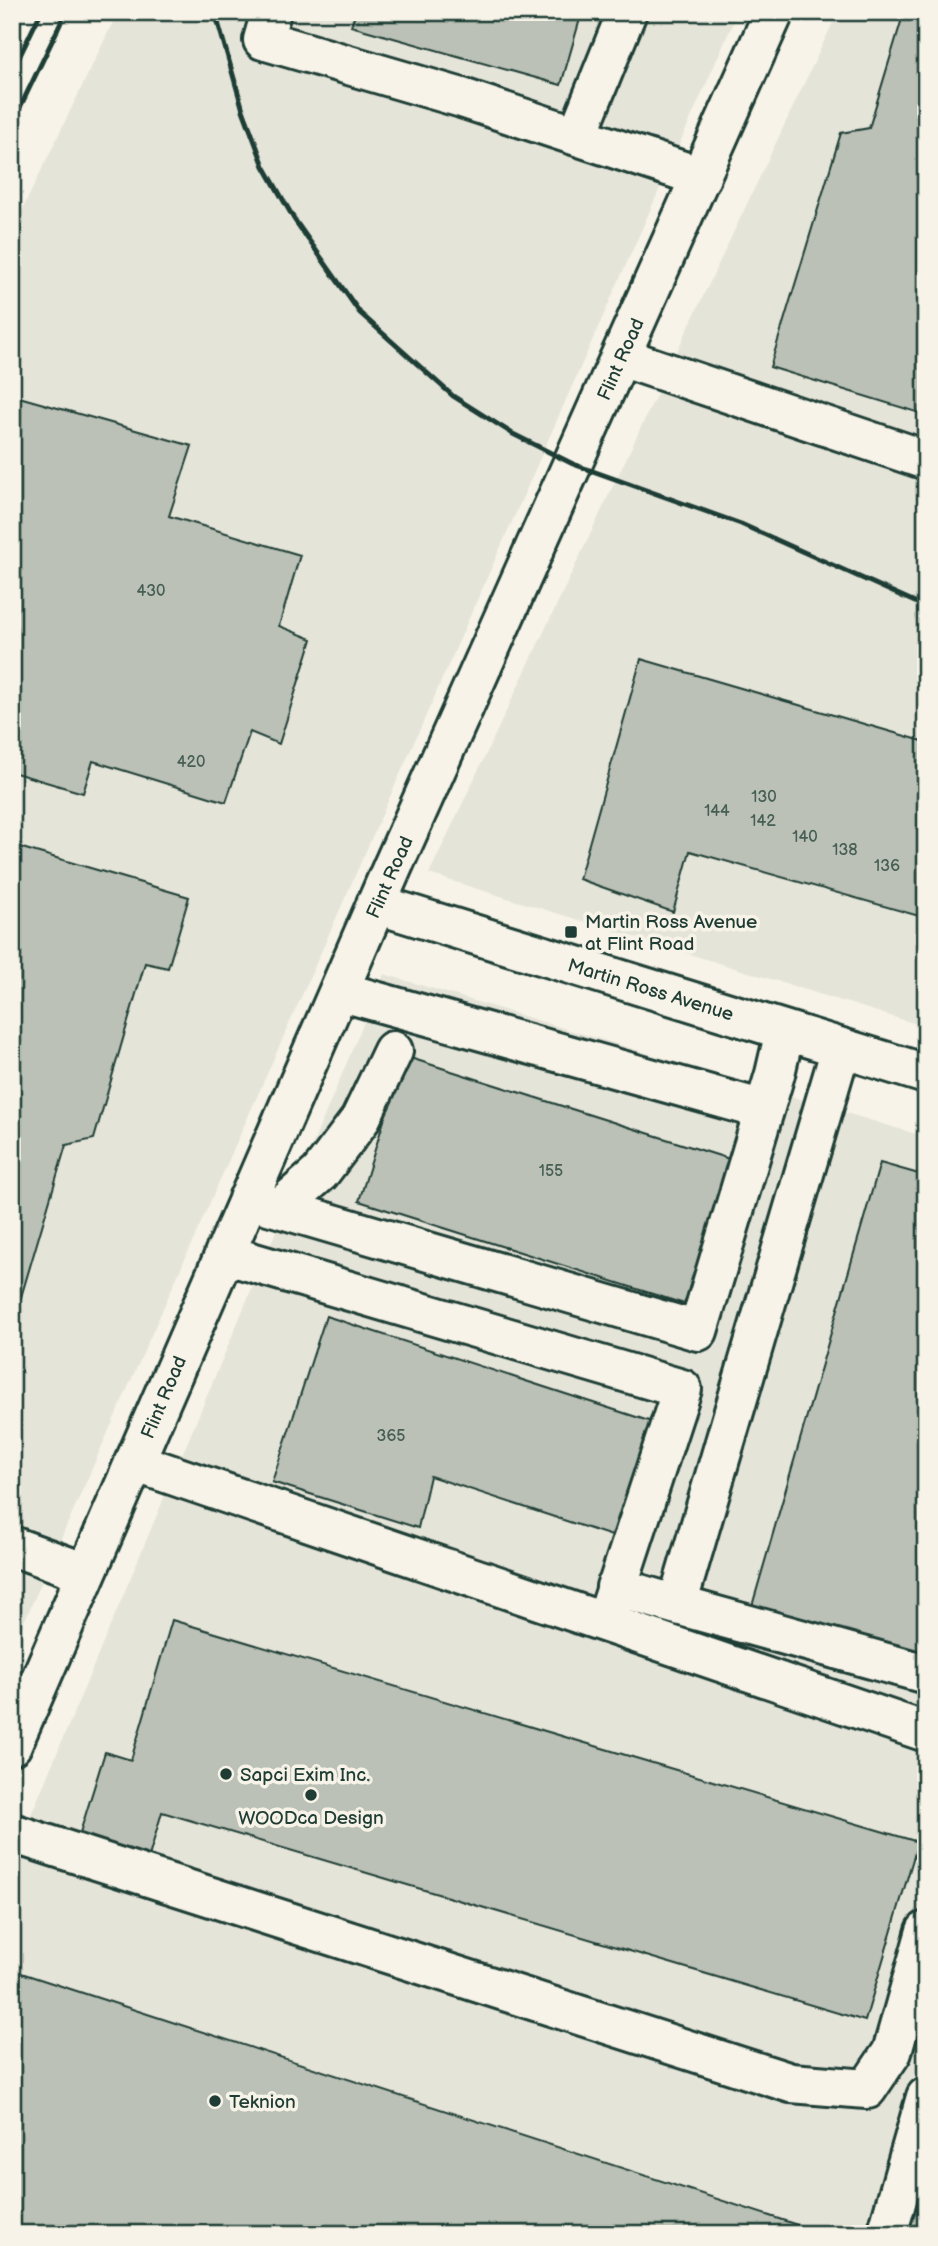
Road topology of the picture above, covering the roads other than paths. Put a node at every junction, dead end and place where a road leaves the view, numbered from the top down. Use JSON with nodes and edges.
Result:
{"nodes":[{"id":1,"x":271,"y":12,"type":"edge"},
{"id":2,"x":627,"y":12,"type":"edge"},
{"id":3,"x":774,"y":12,"type":"edge"},
{"id":4,"x":577,"y":136,"type":"junction"},
{"id":5,"x":701,"y":177,"type":"junction"},
{"id":6,"x":621,"y":357,"type":"junction"},
{"id":7,"x":926,"y":460,"type":"edge"},
{"id":8,"x":376,"y":904,"type":"junction"},
{"id":9,"x":339,"y":991,"type":"junction"},
{"id":10,"x":785,"y":1031,"type":"junction"},
{"id":11,"x":841,"y":1048,"type":"junction"},
{"id":12,"x":393,"y":1051,"type":"dead end"},
{"id":13,"x":926,"y":1074,"type":"edge"},
{"id":14,"x":764,"y":1110,"type":"junction"},
{"id":15,"x":264,"y":1203,"type":"junction"},
{"id":16,"x":224,"y":1254,"type":"junction"},
{"id":17,"x":134,"y":1462,"type":"junction"},
{"id":18,"x":12,"y":1546,"type":"edge"},
{"id":19,"x":86,"y":1573,"type":"junction"},
{"id":20,"x":611,"y":1604,"type":"junction"},
{"id":21,"x":677,"y":1605,"type":"junction"},
{"id":22,"x":926,"y":1674,"type":"edge"},
{"id":23,"x":926,"y":1732,"type":"edge"},
{"id":24,"x":13,"y":1738,"type":"edge"},
{"id":25,"x":12,"y":1833,"type":"edge"},
{"id":26,"x":926,"y":1931,"type":"edge"},
{"id":27,"x":926,"y":2097,"type":"edge"},
{"id":28,"x":887,"y":2234,"type":"edge"}],
"edges":[{"from":1,"to":4,"type":"street"},
{"from":2,"to":4,"type":"street"},
{"from":3,"to":5,"type":"street","name":"Flint Road"},
{"from":4,"to":5,"type":"street"},
{"from":5,"to":6,"type":"street","name":"Flint Road"},
{"from":6,"to":7,"type":"street"},
{"from":6,"to":8,"type":"street","name":"Flint Road"},
{"from":8,"to":9,"type":"street","name":"Flint Road"},
{"from":8,"to":10,"type":"street","name":"Martin Ross Avenue"},
{"from":9,"to":14,"type":"street"},
{"from":9,"to":15,"type":"street","name":"Flint Road"},
{"from":10,"to":11,"type":"street","name":"Martin Ross Avenue"},
{"from":10,"to":14,"type":"street"},
{"from":11,"to":13,"type":"street","name":"Martin Ross Avenue"},
{"from":11,"to":21,"type":"street"},
{"from":12,"to":15,"type":"street"},
{"from":14,"to":15,"type":"street"},
{"from":15,"to":16,"type":"street","name":"Flint Road"},
{"from":16,"to":17,"type":"street","name":"Flint Road"},
{"from":16,"to":20,"type":"street"},
{"from":17,"to":19,"type":"street","name":"Flint Road"},
{"from":17,"to":20,"type":"street"},
{"from":18,"to":19,"type":"street"},
{"from":19,"to":24,"type":"street","name":"Flint Road"},
{"from":20,"to":21,"type":"street"},
{"from":20,"to":23,"type":"street"},
{"from":21,"to":22,"type":"street"},
{"from":25,"to":26,"type":"street"},
{"from":27,"to":28,"type":"street"}]}
